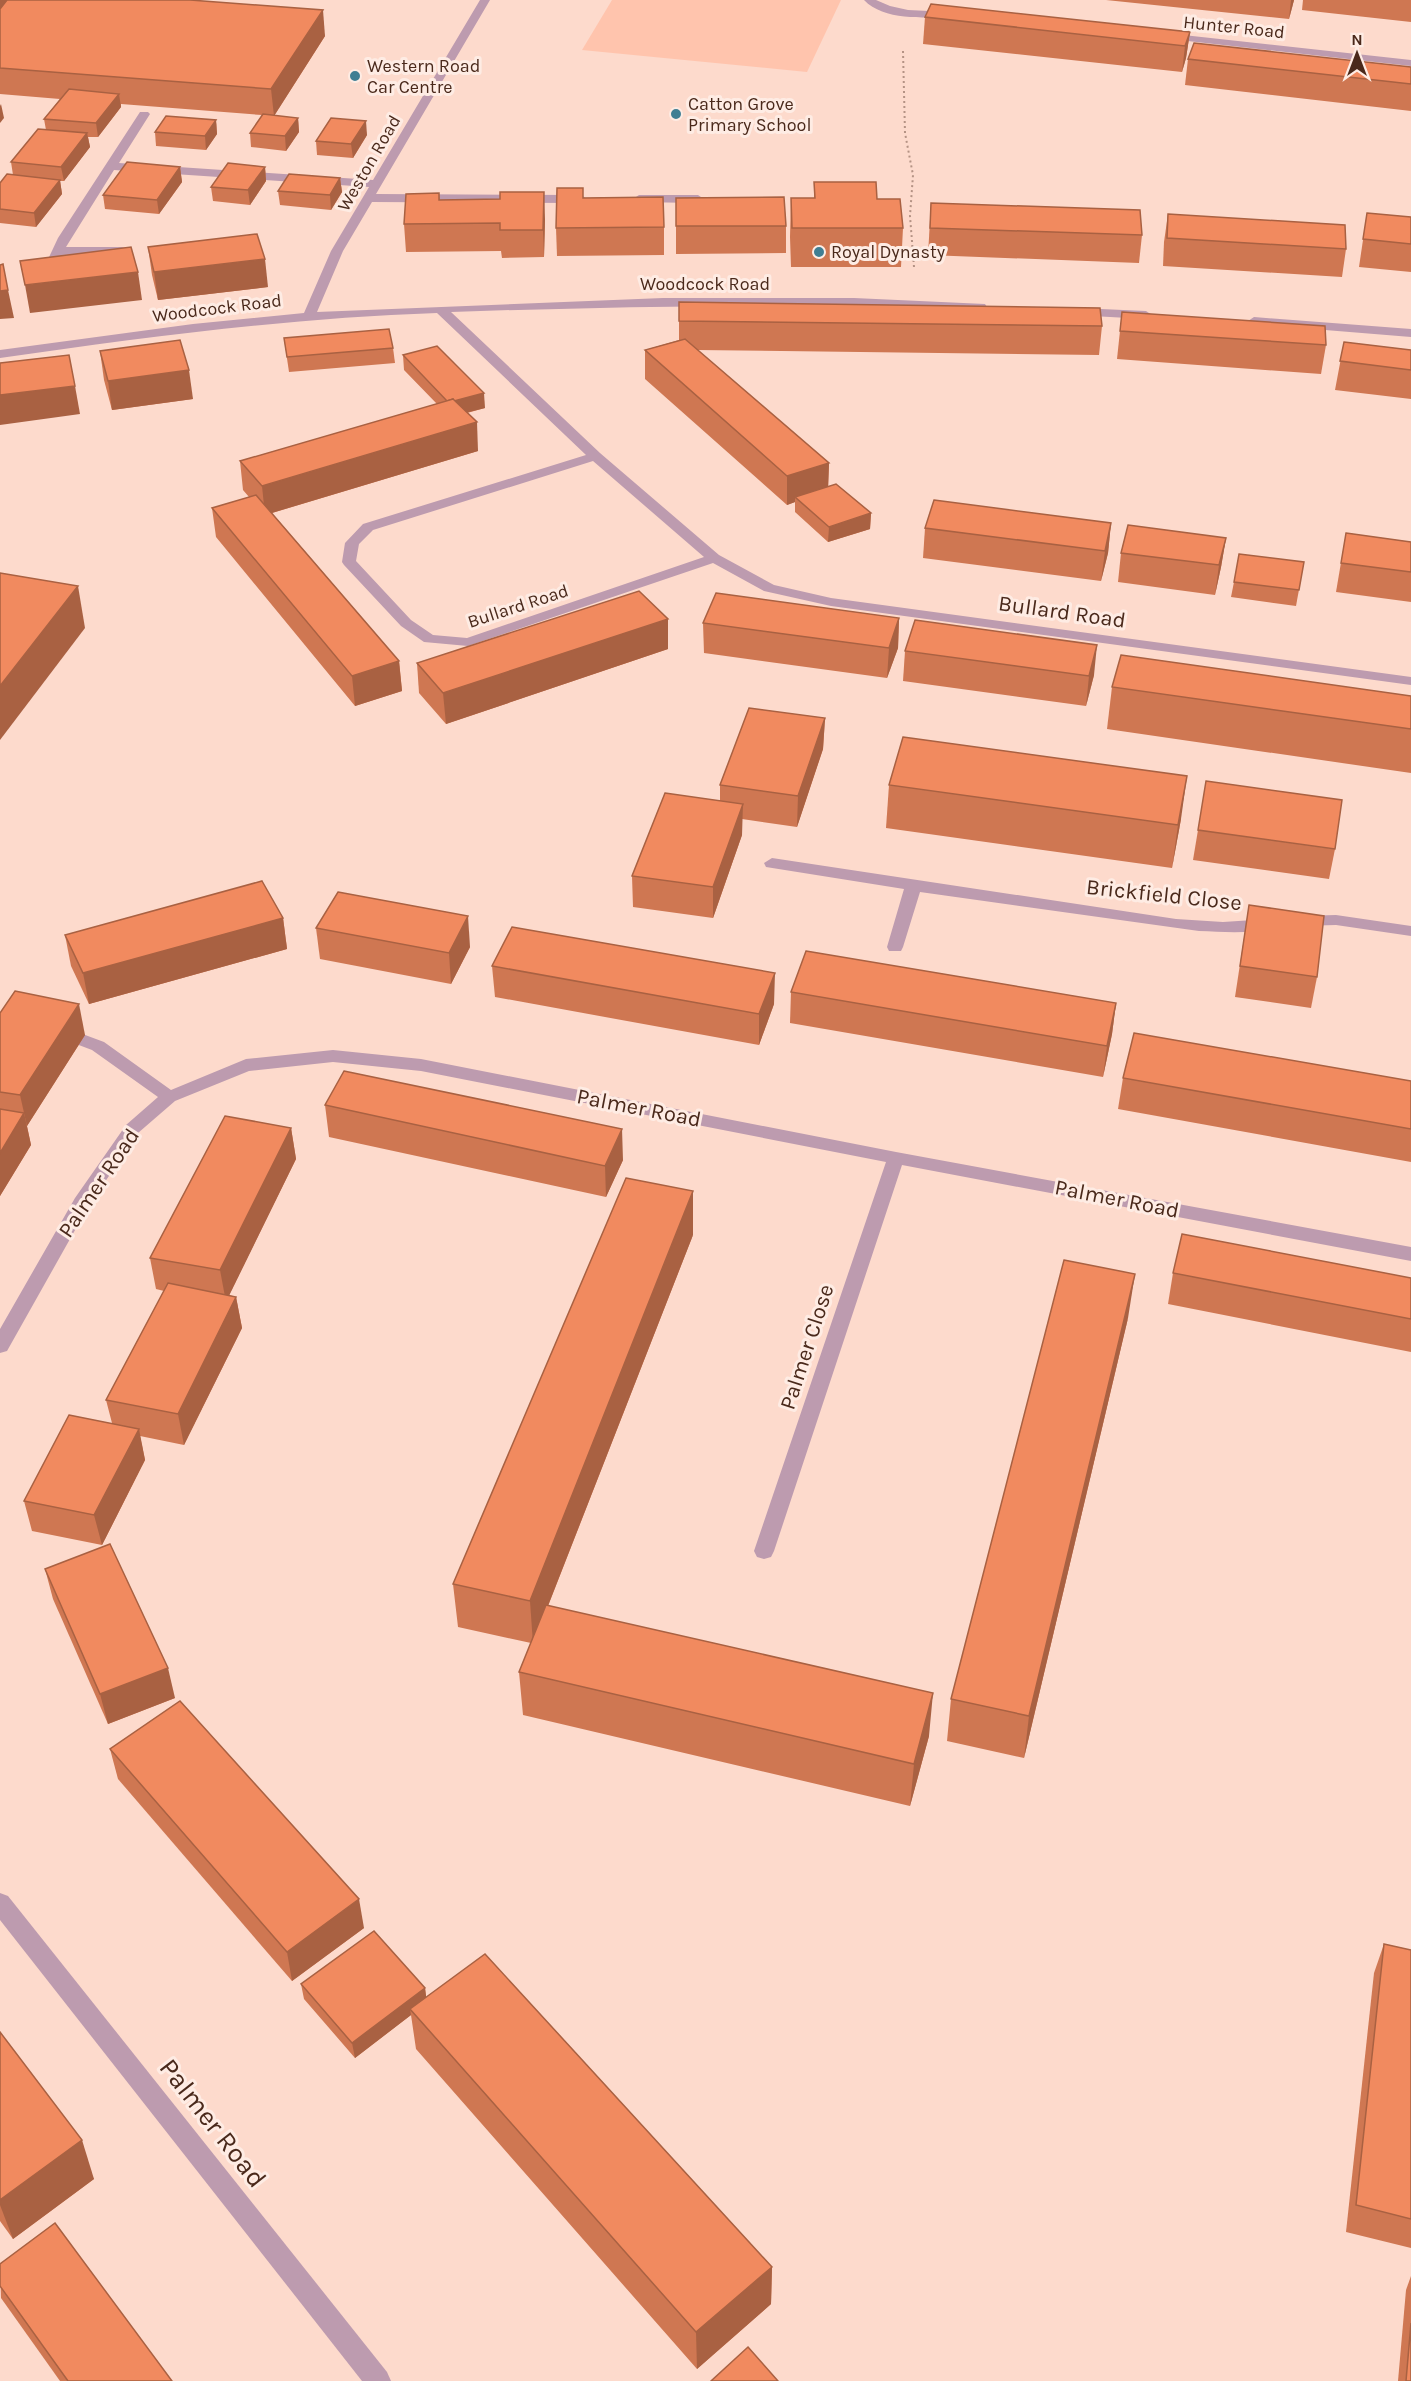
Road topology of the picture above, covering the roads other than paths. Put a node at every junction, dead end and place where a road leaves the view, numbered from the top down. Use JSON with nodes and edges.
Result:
{"nodes":[{"id":1,"x":485,"y":0,"type":"edge"},
{"id":2,"x":869,"y":0,"type":"edge"},
{"id":3,"x":957,"y":16,"type":"edge"},
{"id":4,"x":1158,"y":36,"type":"edge"},
{"id":5,"x":1411,"y":63,"type":"edge"},
{"id":6,"x":144,"y":114,"type":"dead end"},
{"id":7,"x":111,"y":166,"type":"junction"},
{"id":8,"x":378,"y":184,"type":"junction"},
{"id":9,"x":370,"y":198,"type":"junction"},
{"id":10,"x":593,"y":199,"type":"edge"},
{"id":11,"x":628,"y":199,"type":"edge"},
{"id":12,"x":710,"y":199,"type":"edge"},
{"id":13,"x":122,"y":250,"type":"edge"},
{"id":14,"x":57,"y":251,"type":"junction"},
{"id":15,"x":49,"y":270,"type":"edge"},
{"id":16,"x":991,"y":307,"type":"edge"},
{"id":17,"x":440,"y":309,"type":"junction"},
{"id":18,"x":1060,"y":311,"type":"edge"},
{"id":19,"x":309,"y":316,"type":"junction"},
{"id":20,"x":1154,"y":316,"type":"edge"},
{"id":21,"x":1236,"y":320,"type":"edge"},
{"id":22,"x":1411,"y":333,"type":"edge"},
{"id":23,"x":0,"y":354,"type":"edge"},
{"id":24,"x":595,"y":456,"type":"junction"},
{"id":25,"x":714,"y":558,"type":"junction"},
{"id":26,"x":1411,"y":681,"type":"edge"},
{"id":27,"x":772,"y":863,"type":"dead end"},
{"id":28,"x":913,"y":886,"type":"junction"},
{"id":29,"x":1411,"y":931,"type":"edge"},
{"id":30,"x":895,"y":947,"type":"dead end"},
{"id":31,"x":46,"y":1027,"type":"edge"},
{"id":32,"x":169,"y":1097,"type":"junction"},
{"id":33,"x":896,"y":1158,"type":"junction"},
{"id":34,"x":1411,"y":1254,"type":"edge"},
{"id":35,"x":0,"y":1347,"type":"edge"},
{"id":36,"x":764,"y":1551,"type":"dead end"},
{"id":37,"x":0,"y":1903,"type":"edge"},
{"id":38,"x":378,"y":2381,"type":"edge"}],
"edges":[{"from":1,"to":8,"type":"street","name":"Weston Road"},
{"from":2,"to":3,"type":"street"},
{"from":4,"to":5,"type":"street","name":"Hunter Road"},
{"from":6,"to":7,"type":"street"},
{"from":7,"to":8,"type":"street"},
{"from":7,"to":14,"type":"street"},
{"from":8,"to":9,"type":"street","name":"Weston Road"},
{"from":9,"to":10,"type":"street"},
{"from":9,"to":19,"type":"street","name":"Weston Road"},
{"from":11,"to":12,"type":"street"},
{"from":13,"to":14,"type":"street"},
{"from":14,"to":15,"type":"street"},
{"from":16,"to":17,"type":"street","name":"Woodcock Road"},
{"from":17,"to":19,"type":"street","name":"Woodcock Road"},
{"from":17,"to":24,"type":"street","name":"Bullard Road"},
{"from":18,"to":20,"type":"street"},
{"from":19,"to":23,"type":"street","name":"Woodcock Road"},
{"from":21,"to":22,"type":"street"},
{"from":24,"to":25,"type":"street","name":"Bullard Road"},
{"from":24,"to":25,"type":"street","name":"Bullard Road"},
{"from":25,"to":26,"type":"street","name":"Bullard Road"},
{"from":27,"to":28,"type":"street","name":"Brickfield Close"},
{"from":28,"to":29,"type":"street","name":"Brickfield Close"},
{"from":28,"to":30,"type":"street"},
{"from":31,"to":32,"type":"street"},
{"from":32,"to":33,"type":"street","name":"Palmer Road"},
{"from":32,"to":35,"type":"street","name":"Palmer Road"},
{"from":33,"to":34,"type":"street","name":"Palmer Road"},
{"from":33,"to":36,"type":"street","name":"Palmer Close"},
{"from":37,"to":38,"type":"street","name":"Palmer Road"}]}
